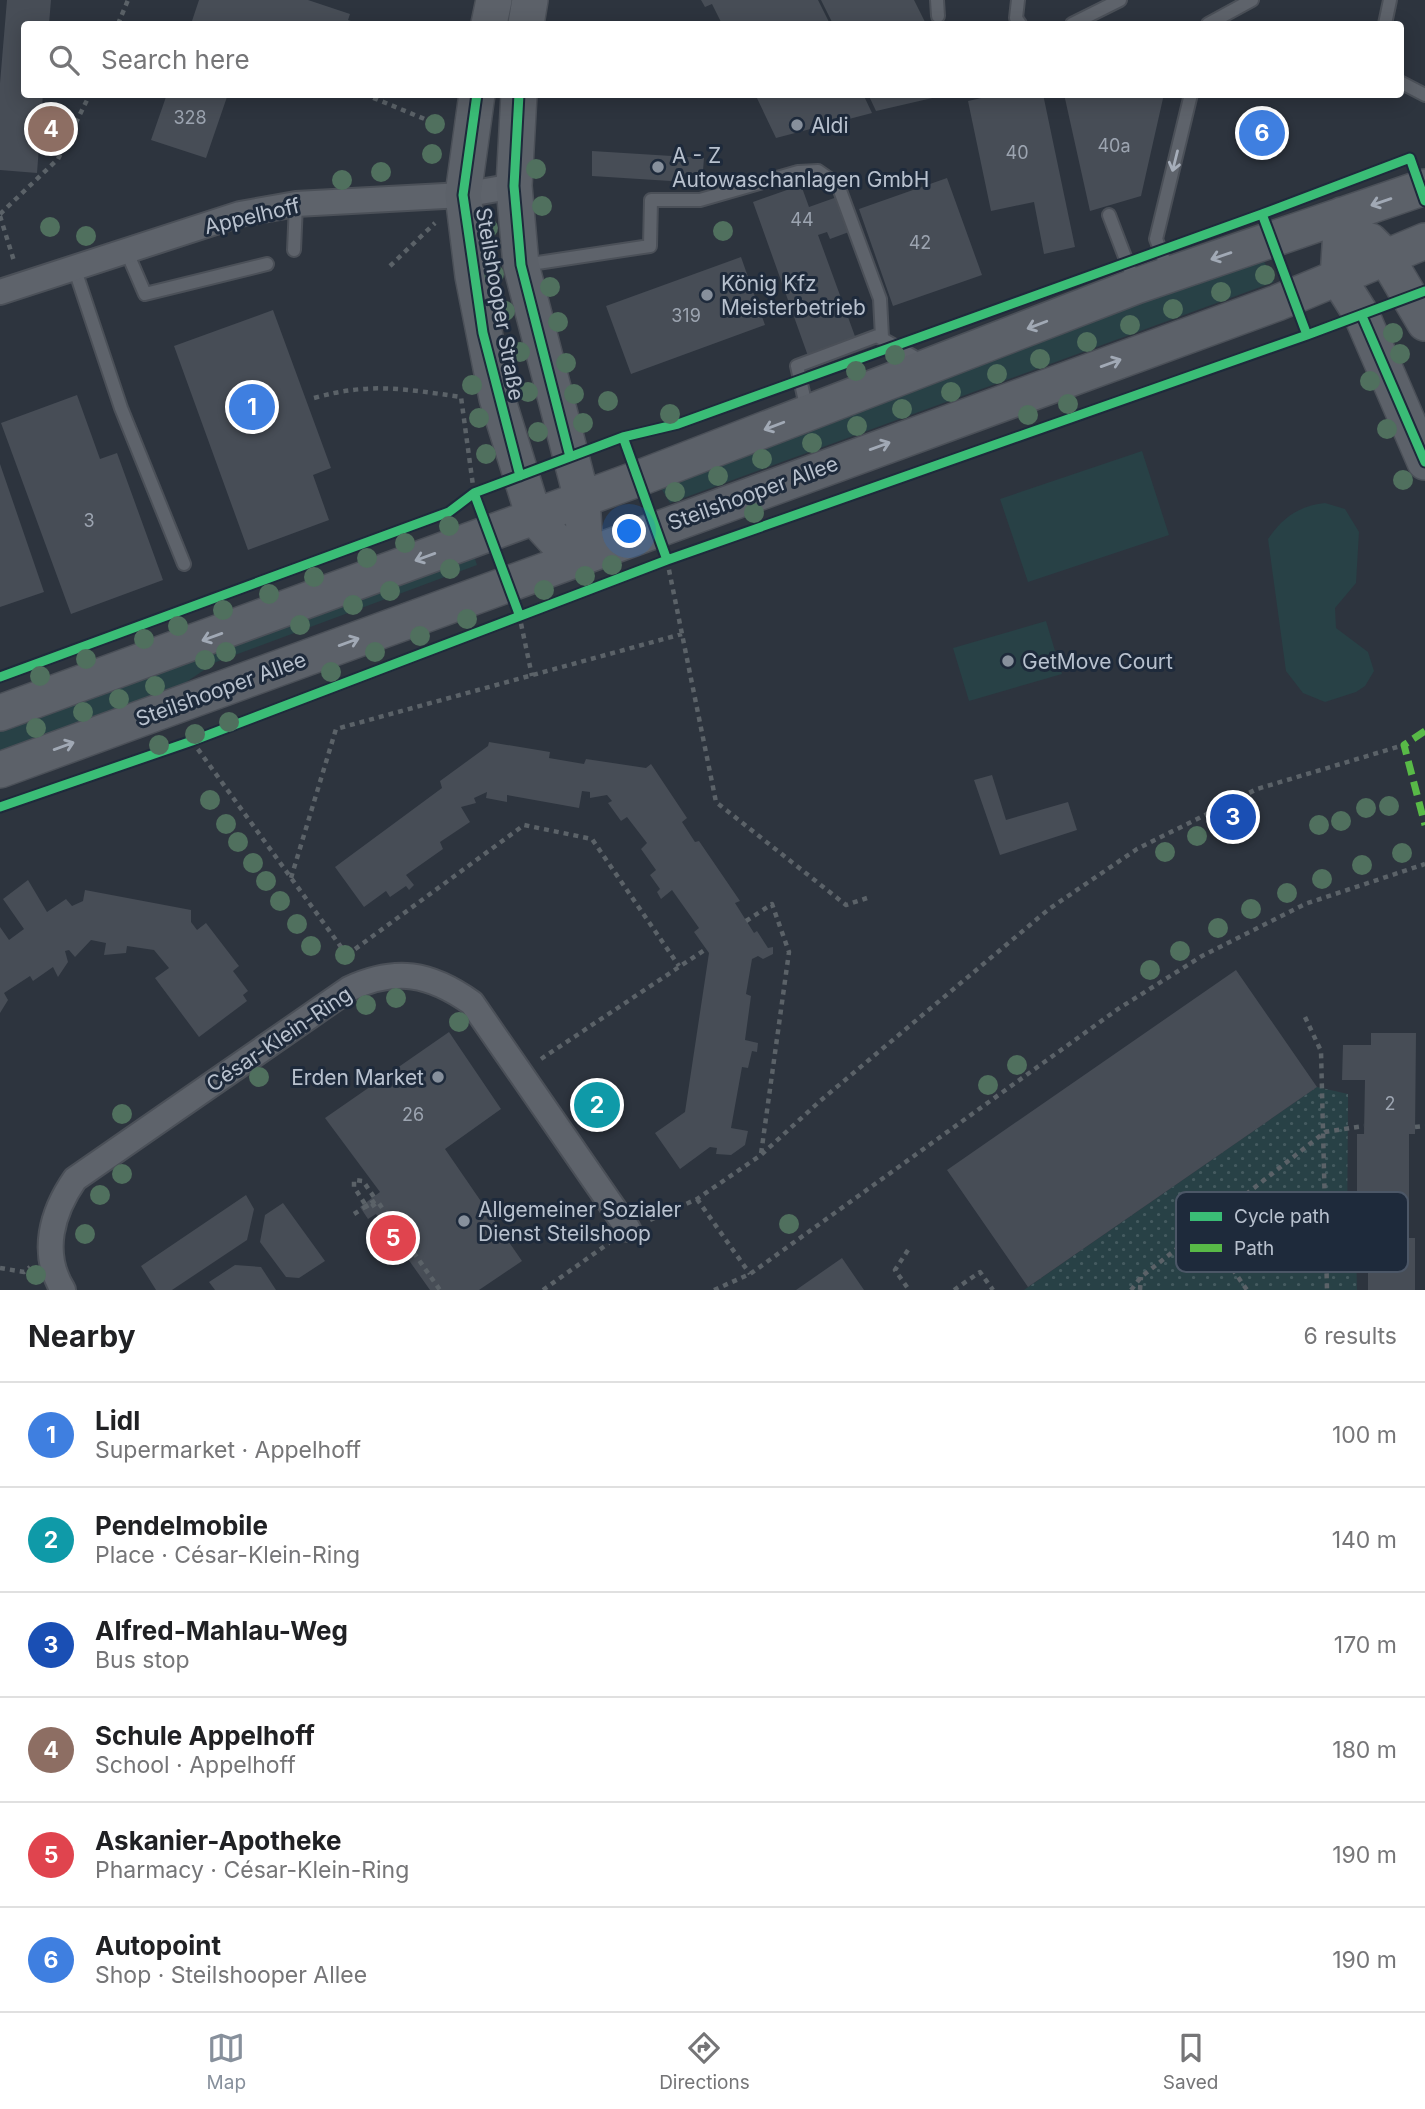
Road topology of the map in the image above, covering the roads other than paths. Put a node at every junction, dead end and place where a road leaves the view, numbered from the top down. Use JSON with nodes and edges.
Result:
{"nodes":[{"id":1,"x":494,"y":0,"type":"edge"},
{"id":2,"x":530,"y":0,"type":"edge"},
{"id":3,"x":937,"y":0,"type":"edge"},
{"id":4,"x":1018,"y":0,"type":"edge"},
{"id":5,"x":1120,"y":0,"type":"edge"},
{"id":6,"x":1252,"y":0,"type":"edge"},
{"id":7,"x":1390,"y":0,"type":"edge"},
{"id":8,"x":938,"y":16,"type":"dead end"},
{"id":9,"x":490,"y":21,"type":"edge"},
{"id":10,"x":526,"y":21,"type":"edge"},
{"id":11,"x":1018,"y":21,"type":"edge"},
{"id":12,"x":1078,"y":21,"type":"edge"},
{"id":13,"x":1214,"y":21,"type":"edge"},
{"id":14,"x":1386,"y":21,"type":"edge"},
{"id":15,"x":1404,"y":84,"type":"edge"},
{"id":16,"x":1425,"y":95,"type":"edge"},
{"id":17,"x":476,"y":98,"type":"edge"},
{"id":18,"x":516,"y":98,"type":"edge"},
{"id":19,"x":1190,"y":98,"type":"edge"},
{"id":20,"x":514,"y":186,"type":"junction"},
{"id":21,"x":1425,"y":187,"type":"edge"},
{"id":22,"x":463,"y":195,"type":"junction"},
{"id":23,"x":296,"y":204,"type":"junction"},
{"id":24,"x":1109,"y":215,"type":"dead end"},
{"id":25,"x":1342,"y":215,"type":"junction"},
{"id":26,"x":1425,"y":241,"type":"edge"},
{"id":27,"x":126,"y":250,"type":"junction"},
{"id":28,"x":294,"y":250,"type":"dead end"},
{"id":29,"x":1386,"y":257,"type":"junction"},
{"id":30,"x":267,"y":264,"type":"dead end"},
{"id":31,"x":521,"y":265,"type":"junction"},
{"id":32,"x":74,"y":267,"type":"junction"},
{"id":33,"x":1169,"y":274,"type":"junction"},
{"id":34,"x":1338,"y":278,"type":"junction"},
{"id":35,"x":1136,"y":286,"type":"junction"},
{"id":36,"x":11,"y":288,"type":"edge"},
{"id":37,"x":1425,"y":323,"type":"edge"},
{"id":38,"x":882,"y":337,"type":"junction"},
{"id":39,"x":929,"y":366,"type":"junction"},
{"id":40,"x":808,"y":413,"type":"junction"},
{"id":41,"x":1425,"y":462,"type":"edge"},
{"id":42,"x":582,"y":499,"type":"junction"},
{"id":43,"x":534,"y":517,"type":"junction"},
{"id":44,"x":579,"y":557,"type":"junction"},
{"id":45,"x":184,"y":564,"type":"dead end"},
{"id":46,"x":0,"y":713,"type":"edge"},
{"id":47,"x":0,"y":770,"type":"edge"},
{"id":48,"x":628,"y":1229,"type":"road end"},
{"id":49,"x":63,"y":1290,"type":"edge"}],
"edges":[{"from":1,"to":9,"type":"main road"},
{"from":2,"to":10,"type":"main road"},
{"from":3,"to":8,"type":"lane"},
{"from":4,"to":11,"type":"lane"},
{"from":5,"to":12,"type":"lane"},
{"from":6,"to":13,"type":"lane"},
{"from":7,"to":14,"type":"lane"},
{"from":15,"to":16,"type":"lane"},
{"from":17,"to":22,"type":"main road","name":"Steilshooper Straße"},
{"from":18,"to":20,"type":"main road","name":"Steilshooper Straße"},
{"from":19,"to":33,"type":"lane","one_way":true},
{"from":20,"to":22,"type":"street","name":"Appelhoff"},
{"from":20,"to":31,"type":"main road","name":"Steilshooper Straße"},
{"from":21,"to":25,"type":"main road","one_way":true},
{"from":22,"to":23,"type":"street","name":"Appelhoff"},
{"from":22,"to":43,"type":"main road","name":"Steilshooper Straße"},
{"from":23,"to":27,"type":"street","name":"Appelhoff"},
{"from":23,"to":28,"type":"lane"},
{"from":24,"to":35,"type":"lane"},
{"from":25,"to":29,"type":"main road"},
{"from":25,"to":33,"type":"main road","one_way":true},
{"from":25,"to":34,"type":"main road"},
{"from":26,"to":29,"type":"main road","name":"Steilshooper Allee"},
{"from":27,"to":30,"type":"lane"},
{"from":27,"to":32,"type":"street","name":"Appelhoff"},
{"from":29,"to":34,"type":"main road","name":"Steilshooper Allee"},
{"from":29,"to":37,"type":"main road"},
{"from":31,"to":38,"type":"lane"},
{"from":31,"to":42,"type":"main road","name":"Steilshooper Straße"},
{"from":32,"to":36,"type":"street","name":"Appelhoff"},
{"from":32,"to":45,"type":"lane"},
{"from":33,"to":35,"type":"main road"},
{"from":34,"to":41,"type":"main road"},
{"from":44,"to":34,"type":"main road","name":"Steilshooper Allee","one_way":true},
{"from":35,"to":39,"type":"main road","one_way":true},
{"from":38,"to":39,"type":"lane"},
{"from":38,"to":40,"type":"lane"},
{"from":39,"to":40,"type":"main road"},
{"from":40,"to":42,"type":"main road","one_way":true},
{"from":42,"to":43,"type":"main road"},
{"from":42,"to":44,"type":"main road","name":"Steilshooper Straße"},
{"from":43,"to":44,"type":"main road","name":"Steilshooper Straße"},
{"from":43,"to":46,"type":"main road","one_way":true},
{"from":47,"to":44,"type":"main road","name":"Steilshooper Allee","one_way":true},
{"from":48,"to":49,"type":"street","name":"César-Klein-Ring"}]}
